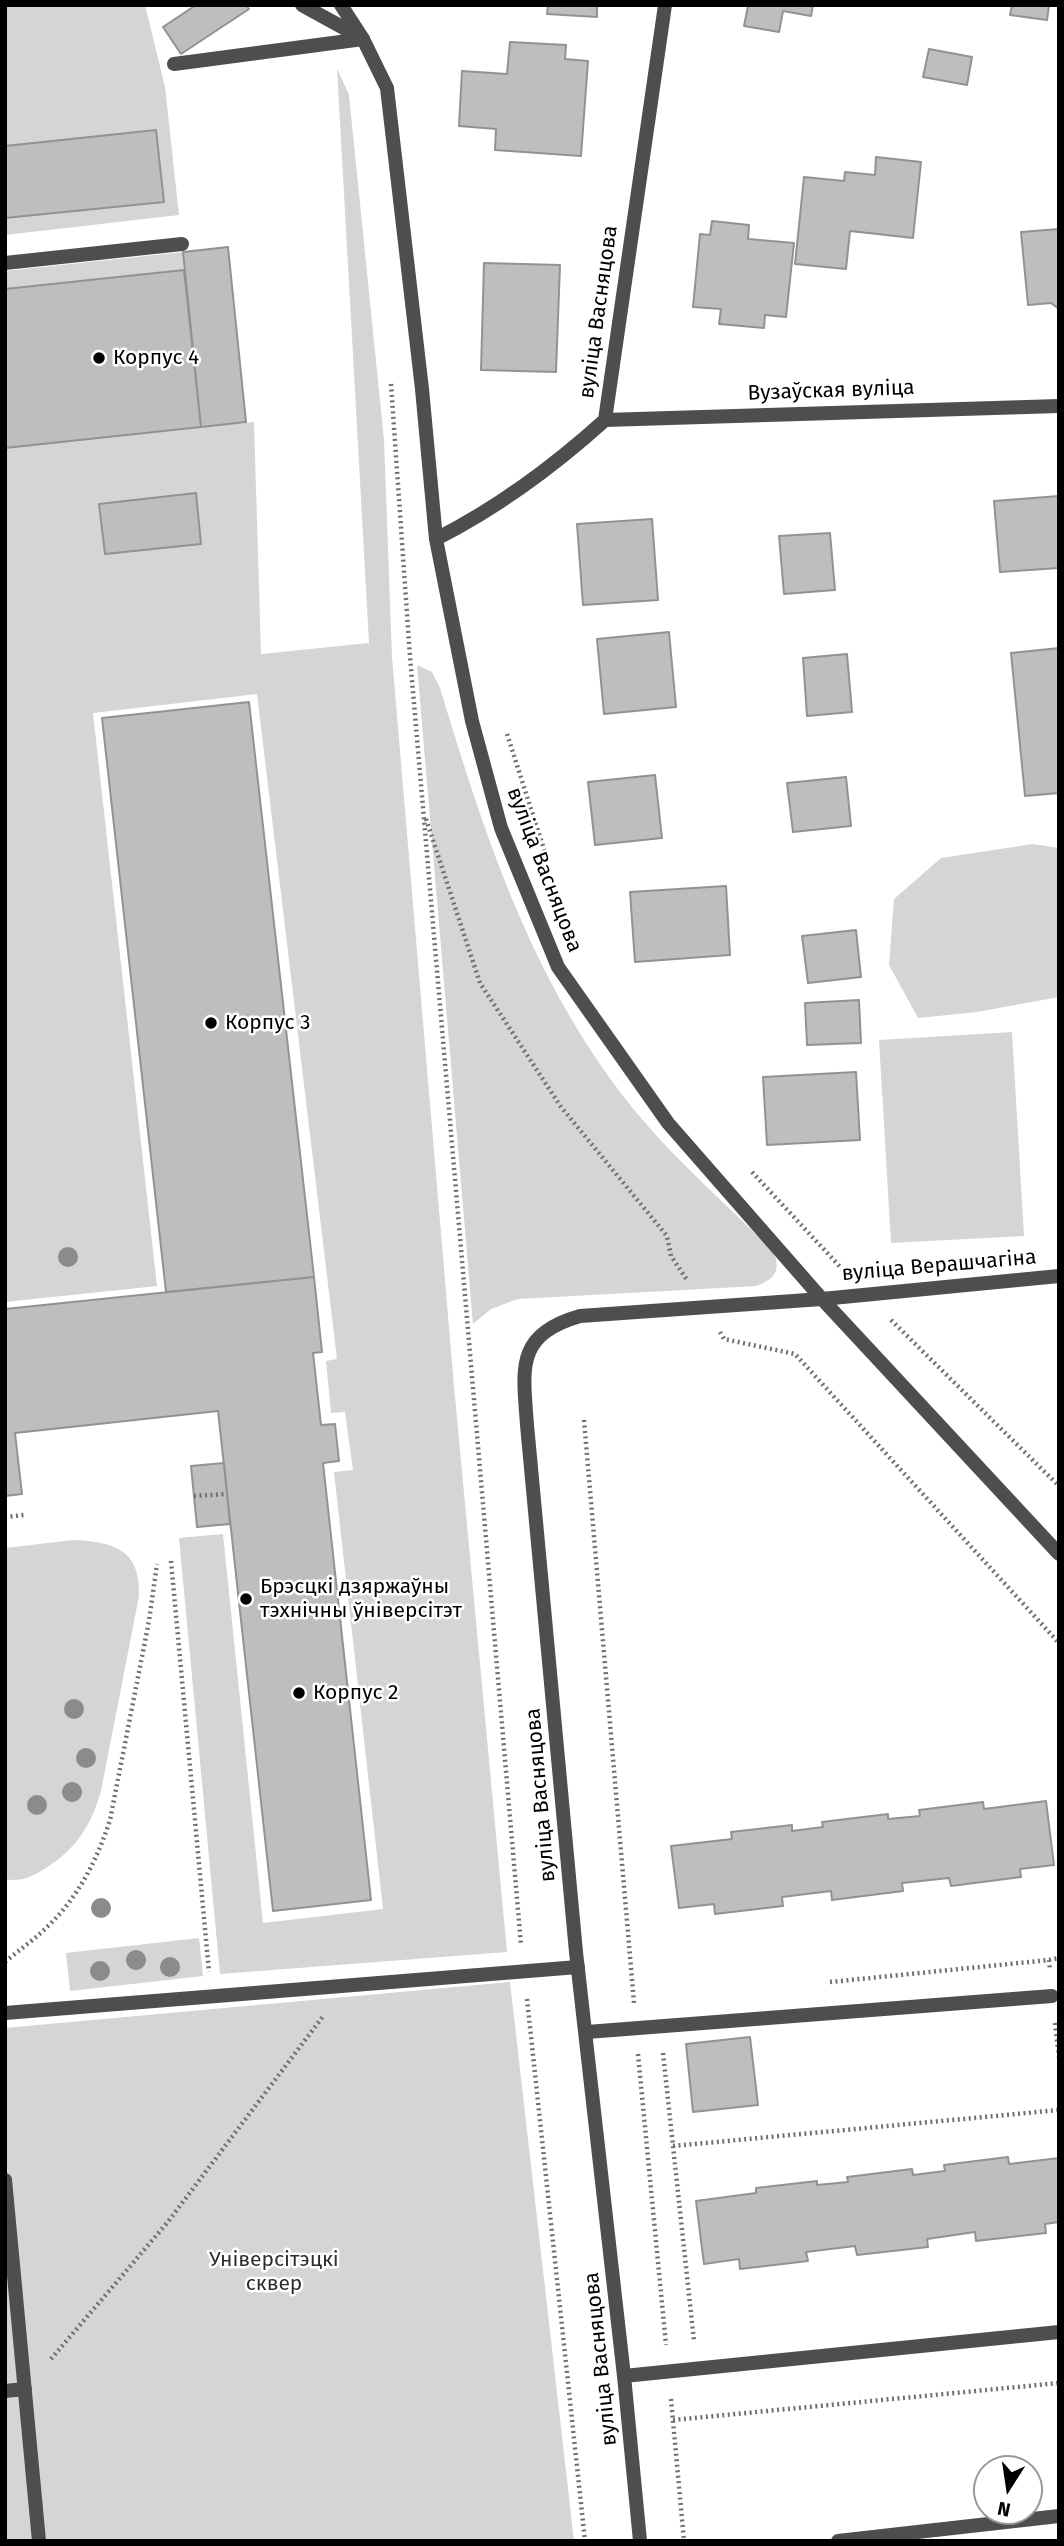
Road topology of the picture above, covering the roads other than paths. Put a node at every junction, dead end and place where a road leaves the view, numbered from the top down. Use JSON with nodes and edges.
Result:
{"nodes":[{"id":1,"x":302,"y":5,"type":"edge"},
{"id":2,"x":341,"y":5,"type":"edge"},
{"id":3,"x":665,"y":5,"type":"edge"},
{"id":4,"x":363,"y":39,"type":"junction"},
{"id":5,"x":174,"y":64,"type":"dead end"},
{"id":6,"x":182,"y":244,"type":"dead end"},
{"id":7,"x":5,"y":263,"type":"edge"},
{"id":8,"x":1059,"y":406,"type":"edge"},
{"id":9,"x":605,"y":420,"type":"junction"},
{"id":10,"x":436,"y":539,"type":"junction"},
{"id":11,"x":1059,"y":1276,"type":"edge"},
{"id":12,"x":822,"y":1299,"type":"junction"},
{"id":13,"x":1059,"y":1554,"type":"edge"},
{"id":14,"x":578,"y":1967,"type":"junction"},
{"id":15,"x":1052,"y":1996,"type":"dead end"},
{"id":16,"x":5,"y":2013,"type":"edge"},
{"id":17,"x":587,"y":2032,"type":"junction"},
{"id":18,"x":5,"y":2180,"type":"edge"},
{"id":19,"x":1059,"y":2332,"type":"edge"},
{"id":20,"x":624,"y":2376,"type":"junction"},
{"id":21,"x":25,"y":2389,"type":"junction"},
{"id":22,"x":5,"y":2391,"type":"edge"},
{"id":23,"x":1059,"y":2516,"type":"edge"},
{"id":24,"x":39,"y":2541,"type":"edge"},
{"id":25,"x":640,"y":2541,"type":"edge"},
{"id":26,"x":838,"y":2541,"type":"edge"}],
"edges":[{"from":1,"to":4,"type":"street"},
{"from":2,"to":4,"type":"street","name":"вуліца Васняцова"},
{"from":3,"to":9,"type":"street","name":"вуліца Васняцова"},
{"from":4,"to":5,"type":"street"},
{"from":4,"to":10,"type":"street","name":"вуліца Васняцова"},
{"from":6,"to":7,"type":"street"},
{"from":8,"to":9,"type":"street","name":"Вузаўская вуліца"},
{"from":9,"to":10,"type":"street","name":"вуліца Васняцова"},
{"from":10,"to":12,"type":"street","name":"вуліца Васняцова"},
{"from":11,"to":12,"type":"street","name":"вуліца Верашчагіна"},
{"from":12,"to":13,"type":"street","name":"вуліца Васняцова"},
{"from":12,"to":14,"type":"street","name":"вуліца Васняцова"},
{"from":14,"to":16,"type":"street"},
{"from":14,"to":17,"type":"street","name":"вуліца Васняцова"},
{"from":15,"to":17,"type":"street"},
{"from":17,"to":20,"type":"street","name":"вуліца Васняцова"},
{"from":18,"to":21,"type":"street"},
{"from":19,"to":20,"type":"street"},
{"from":20,"to":25,"type":"street","name":"вуліца Васняцова"},
{"from":21,"to":22,"type":"street"},
{"from":21,"to":24,"type":"street"},
{"from":23,"to":26,"type":"street"}]}
